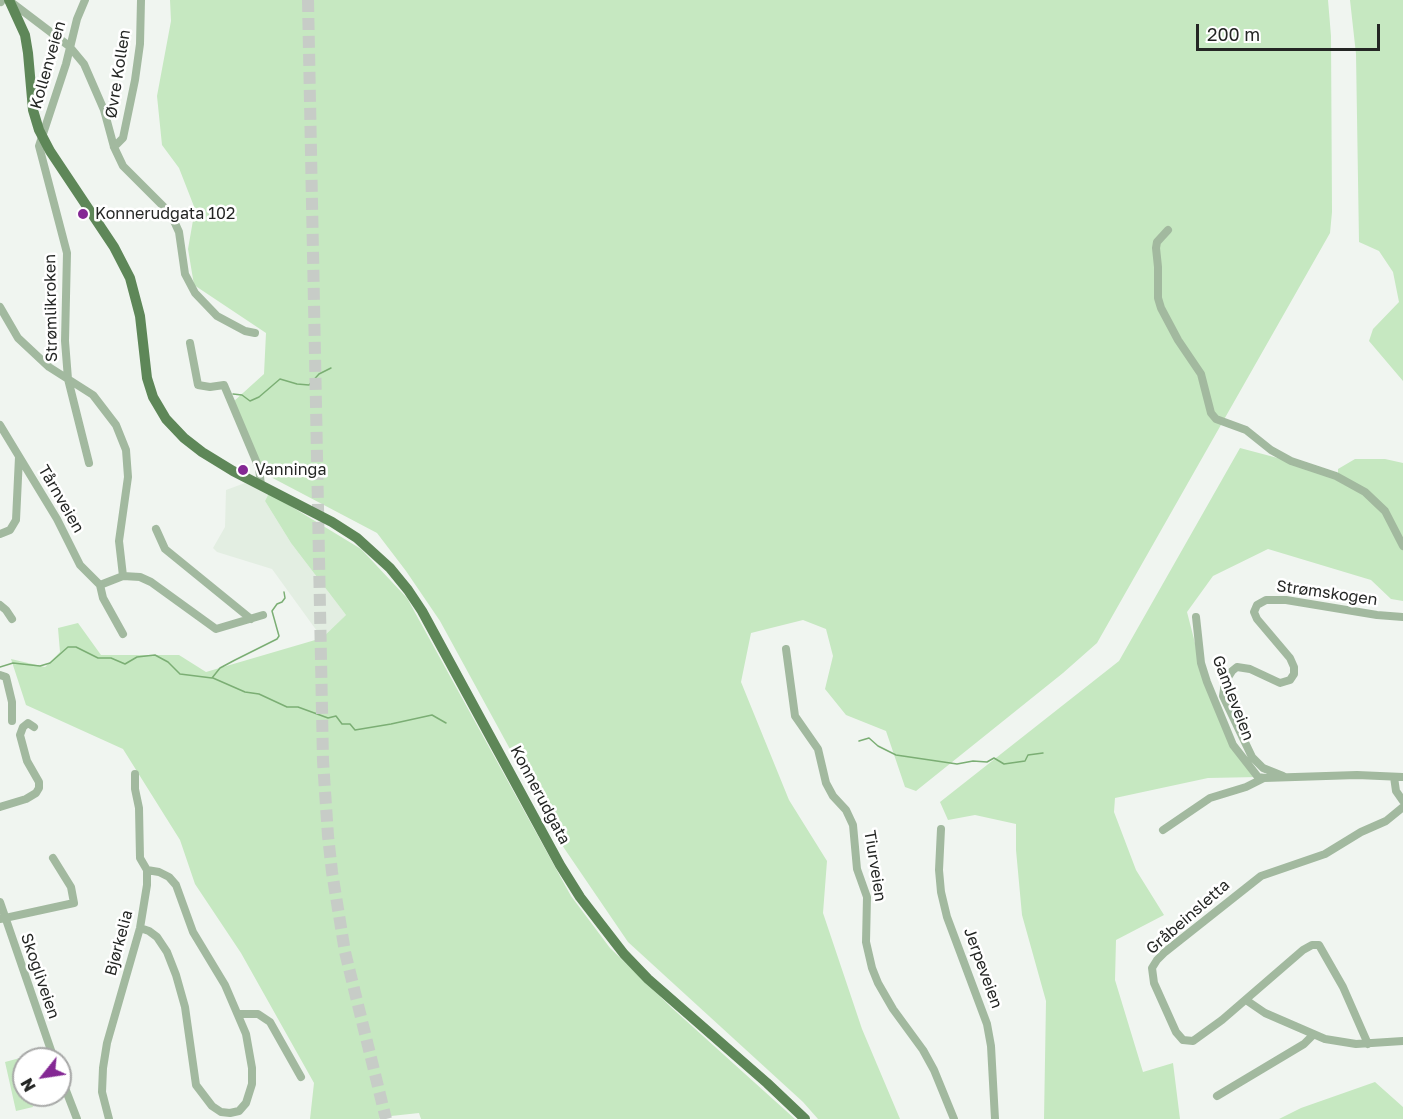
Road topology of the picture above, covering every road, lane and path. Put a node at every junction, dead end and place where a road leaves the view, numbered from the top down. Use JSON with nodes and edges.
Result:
{"nodes":[{"id":1,"x":85,"y":0,"type":"edge"},
{"id":2,"x":141,"y":0,"type":"edge"},
{"id":3,"x":6,"y":1,"type":"edge"},
{"id":4,"x":69,"y":46,"type":"junction"},
{"id":5,"x":42,"y":137,"type":"junction"},
{"id":6,"x":114,"y":147,"type":"junction"},
{"id":7,"x":1168,"y":230,"type":"dead end"},
{"id":8,"x":64,"y":237,"type":"joint"},
{"id":9,"x":0,"y":307,"type":"edge"},
{"id":10,"x":255,"y":333,"type":"dead end"},
{"id":11,"x":190,"y":342,"type":"dead end"},
{"id":12,"x":68,"y":379,"type":"junction"},
{"id":13,"x":0,"y":425,"type":"edge"},
{"id":14,"x":19,"y":457,"type":"junction"},
{"id":15,"x":89,"y":463,"type":"dead end"},
{"id":16,"x":261,"y":485,"type":"junction"},
{"id":17,"x":156,"y":529,"type":"dead end"},
{"id":18,"x":0,"y":534,"type":"edge"},
{"id":19,"x":1403,"y":546,"type":"edge"},
{"id":20,"x":123,"y":576,"type":"junction"},
{"id":21,"x":99,"y":585,"type":"junction"},
{"id":22,"x":0,"y":605,"type":"edge"},
{"id":23,"x":263,"y":615,"type":"dead end"},
{"id":24,"x":1196,"y":616,"type":"dead end"},
{"id":25,"x":1398,"y":617,"type":"edge"},
{"id":26,"x":12,"y":619,"type":"dead end"},
{"id":27,"x":251,"y":619,"type":"junction"},
{"id":28,"x":123,"y":634,"type":"dead end"},
{"id":29,"x":786,"y":650,"type":"dead end"},
{"id":30,"x":0,"y":675,"type":"edge"},
{"id":31,"x":12,"y":721,"type":"dead end"},
{"id":32,"x":34,"y":727,"type":"dead end"},
{"id":33,"x":135,"y":774,"type":"dead end"},
{"id":34,"x":1283,"y":776,"type":"junction"},
{"id":35,"x":1398,"y":777,"type":"edge"},
{"id":36,"x":1264,"y":778,"type":"junction"},
{"id":37,"x":1403,"y":801,"type":"edge"},
{"id":38,"x":0,"y":807,"type":"edge"},
{"id":39,"x":1403,"y":807,"type":"edge"},
{"id":40,"x":941,"y":829,"type":"dead end"},
{"id":41,"x":1163,"y":830,"type":"dead end"},
{"id":42,"x":53,"y":858,"type":"dead end"},
{"id":43,"x":147,"y":870,"type":"junction"},
{"id":44,"x":0,"y":902,"type":"edge"},
{"id":45,"x":2,"y":919,"type":"edge"},
{"id":46,"x":140,"y":928,"type":"junction"},
{"id":47,"x":1246,"y":1000,"type":"junction"},
{"id":48,"x":238,"y":1014,"type":"junction"},
{"id":49,"x":1313,"y":1035,"type":"junction"},
{"id":50,"x":1403,"y":1041,"type":"edge"},
{"id":51,"x":1368,"y":1044,"type":"junction"},
{"id":52,"x":50,"y":1047,"type":"edge"},
{"id":53,"x":301,"y":1077,"type":"dead end"},
{"id":54,"x":1217,"y":1096,"type":"dead end"},
{"id":55,"x":109,"y":1119,"type":"edge"},
{"id":56,"x":805,"y":1119,"type":"edge"},
{"id":57,"x":954,"y":1119,"type":"edge"},
{"id":58,"x":995,"y":1119,"type":"edge"}],
"edges":[{"from":1,"to":4,"type":"street","name":"Kollenveien"},
{"from":2,"to":6,"type":"street","name":"Øvre Kollen"},
{"from":3,"to":4,"type":"street"},
{"from":3,"to":5,"type":"main road","name":"Konnerudgata"},
{"from":4,"to":5,"type":"street","name":"Kollenveien"},
{"from":4,"to":6,"type":"street"},
{"from":5,"to":8,"type":"street","name":"Konnerudgata"},
{"from":5,"to":16,"type":"main road","name":"Konnerudgata"},
{"from":6,"to":10,"type":"street"},
{"from":7,"to":19,"type":"street"},
{"from":8,"to":12,"type":"street","name":"Strømlikroken"},
{"from":9,"to":12,"type":"street"},
{"from":11,"to":16,"type":"street"},
{"from":12,"to":15,"type":"street","name":"Strømlikroken"},
{"from":12,"to":20,"type":"street"},
{"from":13,"to":14,"type":"street","name":"Tårnveien"},
{"from":14,"to":18,"type":"street"},
{"from":14,"to":21,"type":"street","name":"Tårnveien"},
{"from":16,"to":56,"type":"main road","name":"Konnerudgata"},
{"from":17,"to":27,"type":"street"},
{"from":20,"to":21,"type":"street"},
{"from":20,"to":27,"type":"street"},
{"from":21,"to":28,"type":"street","name":"Tårnveien"},
{"from":22,"to":26,"type":"street"},
{"from":23,"to":27,"type":"street"},
{"from":24,"to":36,"type":"street","name":"Gamleveien"},
{"from":25,"to":34,"type":"street","name":"Strømskogen"},
{"from":29,"to":57,"type":"street","name":"Tiurveien"},
{"from":30,"to":31,"type":"street"},
{"from":32,"to":38,"type":"street"},
{"from":33,"to":43,"type":"street","name":"Bjørkelia"},
{"from":34,"to":35,"type":"street"},
{"from":34,"to":36,"type":"street"},
{"from":35,"to":37,"type":"street"},
{"from":36,"to":41,"type":"street"},
{"from":39,"to":47,"type":"street","name":"Gråbeinsletta"},
{"from":40,"to":58,"type":"street","name":"Jerpeveien"},
{"from":42,"to":45,"type":"street"},
{"from":43,"to":46,"type":"street","name":"Bjørkelia"},
{"from":43,"to":48,"type":"street"},
{"from":44,"to":45,"type":"street","name":"Skogliveien"},
{"from":45,"to":52,"type":"street","name":"Skogliveien"},
{"from":46,"to":48,"type":"street"},
{"from":46,"to":55,"type":"street","name":"Bjørkelia"},
{"from":47,"to":49,"type":"street"},
{"from":47,"to":51,"type":"street","name":"Gråbeinsletta"},
{"from":48,"to":53,"type":"street"},
{"from":49,"to":51,"type":"street"},
{"from":49,"to":54,"type":"street"},
{"from":50,"to":51,"type":"street"}]}
